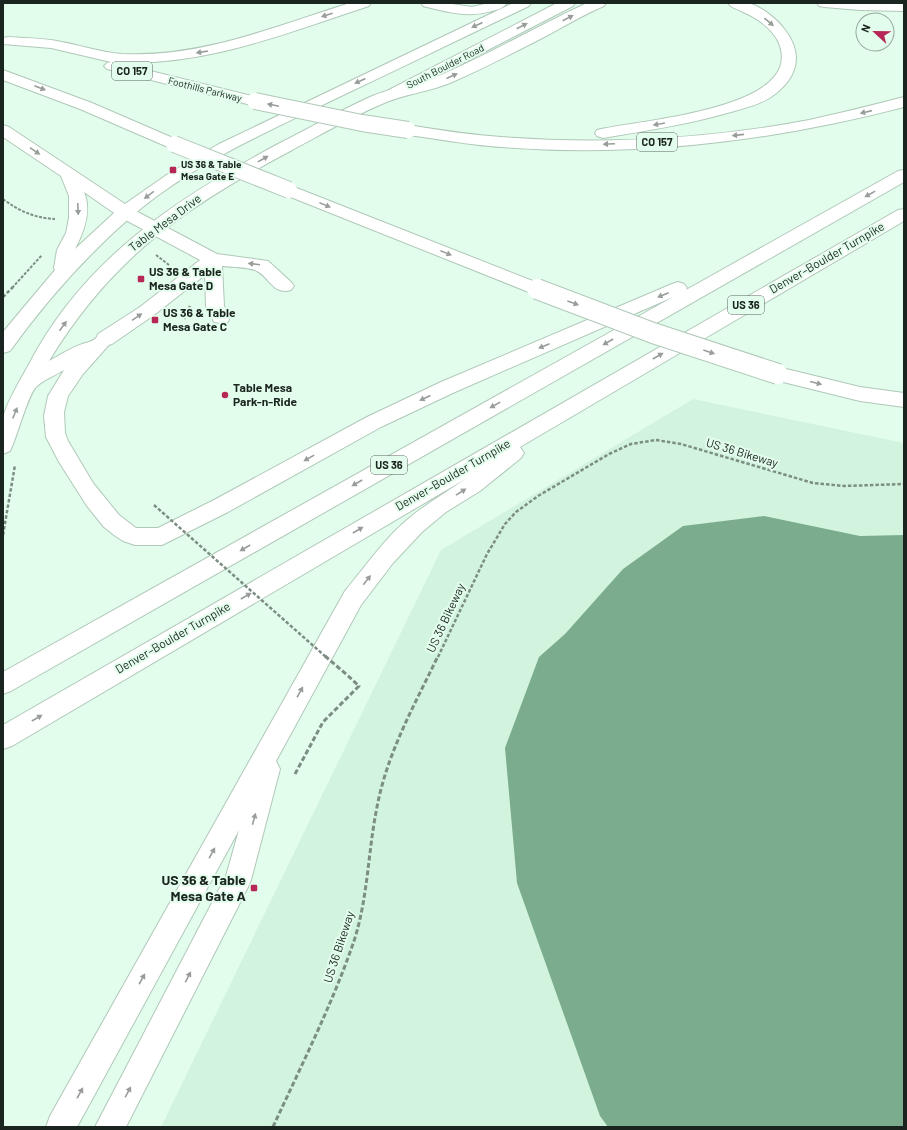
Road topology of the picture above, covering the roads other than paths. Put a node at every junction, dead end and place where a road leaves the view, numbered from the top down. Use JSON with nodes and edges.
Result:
{"nodes":[{"id":1,"x":364,"y":3,"type":"edge"},
{"id":2,"x":428,"y":3,"type":"edge"},
{"id":3,"x":502,"y":3,"type":"edge"},
{"id":4,"x":524,"y":3,"type":"edge"},
{"id":5,"x":568,"y":3,"type":"edge"},
{"id":6,"x":599,"y":3,"type":"edge"},
{"id":7,"x":735,"y":3,"type":"edge"},
{"id":8,"x":824,"y":3,"type":"edge"},
{"id":9,"x":904,"y":7,"type":"edge"},
{"id":10,"x":6,"y":40,"type":"edge"},
{"id":11,"x":3,"y":75,"type":"edge"},
{"id":12,"x":388,"y":96,"type":"junction"},
{"id":13,"x":904,"y":102,"type":"edge"},
{"id":14,"x":322,"y":128,"type":"joint"},
{"id":15,"x":3,"y":130,"type":"edge"},
{"id":16,"x":408,"y":130,"type":"junction"},
{"id":17,"x":67,"y":172,"type":"junction"},
{"id":18,"x":904,"y":174,"type":"edge"},
{"id":19,"x":126,"y":213,"type":"junction"},
{"id":20,"x":904,"y":214,"type":"edge"},
{"id":21,"x":155,"y":228,"type":"junction"},
{"id":22,"x":776,"y":246,"type":"junction"},
{"id":23,"x":213,"y":259,"type":"junction"},
{"id":24,"x":63,"y":271,"type":"junction"},
{"id":25,"x":285,"y":286,"type":"dead end"},
{"id":26,"x":221,"y":317,"type":"dead end"},
{"id":27,"x":105,"y":339,"type":"junction"},
{"id":28,"x":3,"y":346,"type":"edge"},
{"id":29,"x":30,"y":381,"type":"junction"},
{"id":30,"x":588,"y":397,"type":"junction"},
{"id":31,"x":904,"y":400,"type":"edge"},
{"id":32,"x":3,"y":446,"type":"edge"},
{"id":33,"x":3,"y":684,"type":"edge"},
{"id":34,"x":282,"y":726,"type":"junction"},
{"id":35,"x":3,"y":738,"type":"edge"},
{"id":36,"x":61,"y":1127,"type":"edge"},
{"id":37,"x":110,"y":1127,"type":"edge"}],
"edges":[{"from":1,"to":10,"type":"main road","one_way":true},
{"from":2,"to":3,"type":"main road"},
{"from":4,"to":19,"type":"main road","name":"South Boulder Road","one_way":true},
{"from":12,"to":5,"type":"main road","name":"South Boulder Road","one_way":true},
{"from":12,"to":6,"type":"main road","one_way":true},
{"from":7,"to":16,"type":"main road","one_way":true},
{"from":8,"to":9,"type":"main road"},
{"from":16,"to":10,"type":"main road","name":"Foothills Parkway","number":"CO 157","one_way":true,"bridge":true},
{"from":11,"to":31,"type":"main road","one_way":true,"bridge":true},
{"from":12,"to":14,"type":"main road","name":"South Boulder Road"},
{"from":13,"to":16,"type":"main road","number":"CO 157","one_way":true},
{"from":21,"to":14,"type":"main road","name":"Table Mesa Drive","one_way":true},
{"from":15,"to":17,"type":"main road","one_way":true},
{"from":17,"to":19,"type":"main road"},
{"from":17,"to":24,"type":"main road","one_way":true},
{"from":18,"to":22,"type":"main road","number":"US 36","one_way":true},
{"from":19,"to":21,"type":"main road"},
{"from":19,"to":24,"type":"main road"},
{"from":30,"to":20,"type":"main road","name":"Denver–Boulder Turnpike","number":"US 36","one_way":true},
{"from":21,"to":23,"type":"main road"},
{"from":29,"to":21,"type":"main road","name":"Table Mesa Drive","one_way":true},
{"from":22,"to":27,"type":"main road","one_way":true},
{"from":22,"to":33,"type":"main road","number":"US 36","one_way":true},
{"from":25,"to":23,"type":"main road","one_way":true},
{"from":23,"to":26,"type":"main road"},
{"from":27,"to":23,"type":"main road","one_way":true},
{"from":24,"to":28,"type":"main road"},
{"from":27,"to":29,"type":"main road"},
{"from":32,"to":29,"type":"main road","name":"Table Mesa Drive","one_way":true},
{"from":34,"to":30,"type":"main road","one_way":true},
{"from":35,"to":30,"type":"main road","name":"Denver–Boulder Turnpike","number":"US 36","one_way":true},
{"from":36,"to":34,"type":"main road","one_way":true},
{"from":37,"to":34,"type":"main road","one_way":true}]}
